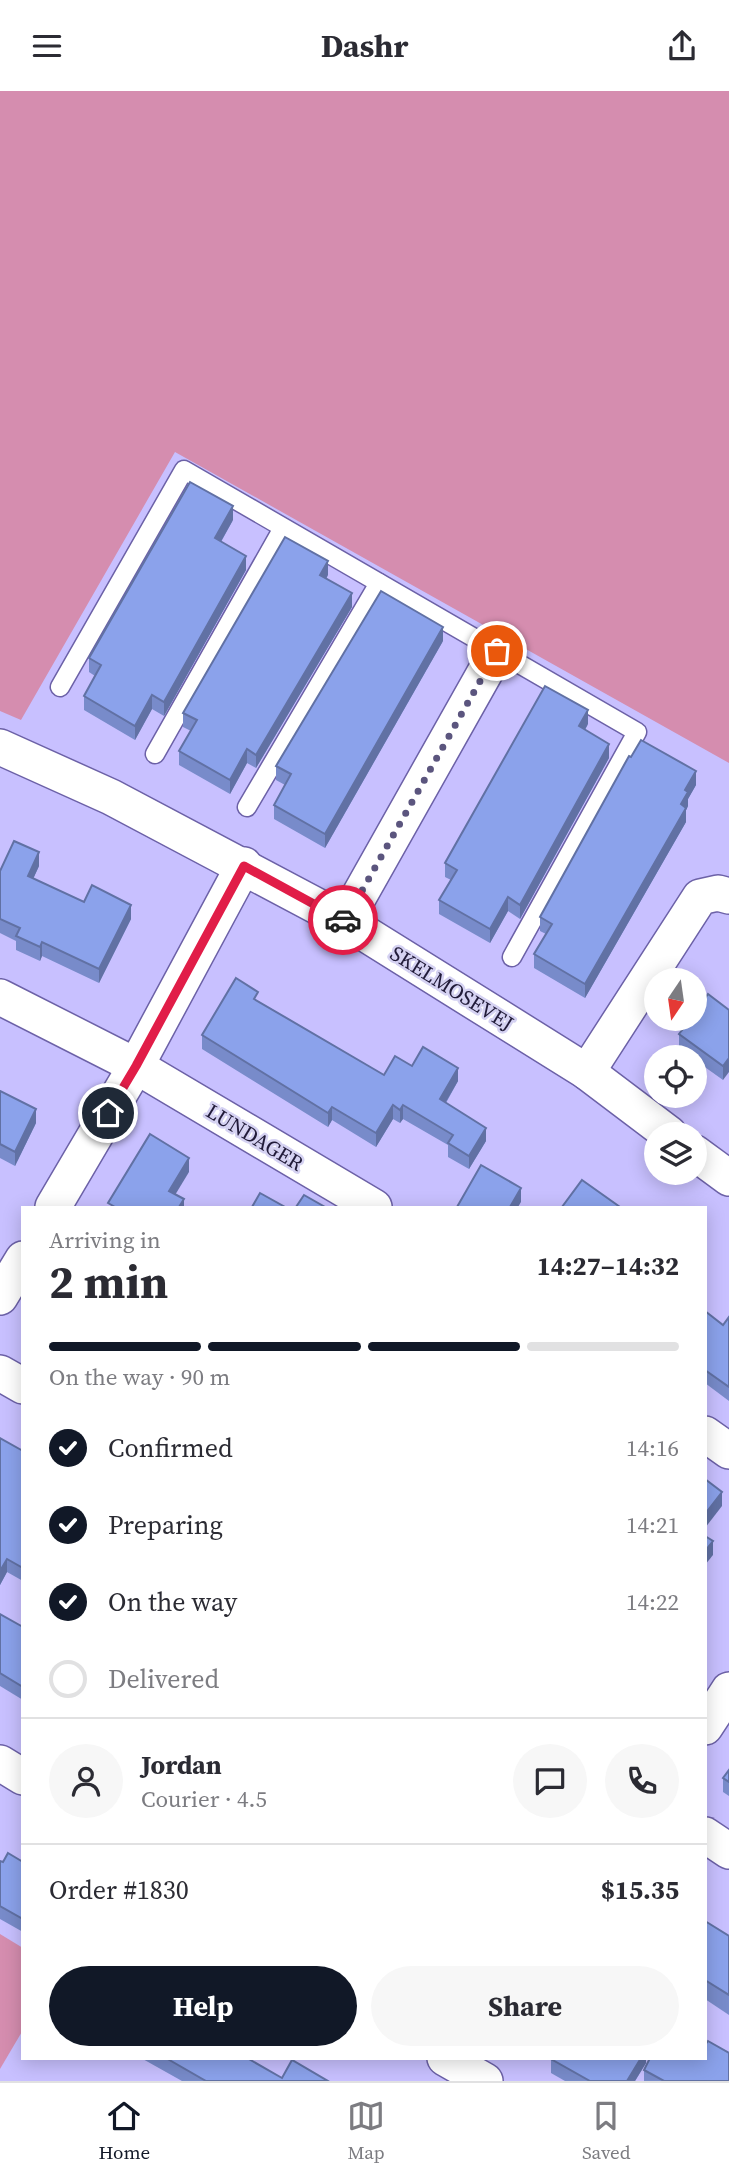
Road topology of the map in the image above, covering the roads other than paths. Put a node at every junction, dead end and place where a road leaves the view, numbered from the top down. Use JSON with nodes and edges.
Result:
{"nodes":[{"id":1,"x":283,"y":528,"type":"junction"},
{"id":2,"x":379,"y":583,"type":"junction"},
{"id":3,"x":497,"y":651,"type":"junction"},
{"id":4,"x":60,"y":688,"type":"dead end"},
{"id":5,"x":0,"y":747,"type":"edge"},
{"id":6,"x":155,"y":754,"type":"dead end"},
{"id":7,"x":247,"y":807,"type":"dead end"},
{"id":8,"x":244,"y":866,"type":"junction"},
{"id":9,"x":729,"y":896,"type":"edge"},
{"id":10,"x":345,"y":921,"type":"junction"},
{"id":11,"x":512,"y":957,"type":"dead end"},
{"id":12,"x":0,"y":997,"type":"edge"},
{"id":13,"x":136,"y":1066,"type":"junction"},
{"id":14,"x":587,"y":1072,"type":"junction"},
{"id":15,"x":653,"y":1122,"type":"edge"},
{"id":16,"x":707,"y":1162,"type":"edge"},
{"id":17,"x":729,"y":1178,"type":"edge"},
{"id":18,"x":54,"y":1206,"type":"edge"},
{"id":19,"x":372,"y":1206,"type":"edge"},
{"id":20,"x":21,"y":1262,"type":"edge"},
{"id":21,"x":0,"y":1297,"type":"edge"},
{"id":22,"x":0,"y":1373,"type":"edge"},
{"id":23,"x":21,"y":1385,"type":"edge"},
{"id":24,"x":707,"y":1435,"type":"edge"},
{"id":25,"x":729,"y":1451,"type":"edge"},
{"id":26,"x":729,"y":1691,"type":"edge"},
{"id":27,"x":707,"y":1724,"type":"edge"},
{"id":28,"x":0,"y":1763,"type":"edge"},
{"id":29,"x":21,"y":1776,"type":"edge"},
{"id":30,"x":707,"y":1836,"type":"edge"},
{"id":31,"x":729,"y":1850,"type":"edge"},
{"id":32,"x":448,"y":2060,"type":"edge"},
{"id":33,"x":501,"y":2060,"type":"edge"},
{"id":34,"x":487,"y":2081,"type":"edge"}],
"edges":[{"from":1,"to":2,"type":"lane"},
{"from":1,"to":4,"type":"lane"},
{"from":1,"to":6,"type":"lane"},
{"from":2,"to":3,"type":"lane"},
{"from":2,"to":7,"type":"lane"},
{"from":3,"to":10,"type":"street"},
{"from":3,"to":11,"type":"lane"},
{"from":5,"to":8,"type":"street","name":"SKELMOSEVEJ"},
{"from":8,"to":10,"type":"street","name":"SKELMOSEVEJ"},
{"from":8,"to":13,"type":"street"},
{"from":9,"to":14,"type":"street"},
{"from":10,"to":14,"type":"street","name":"SKELMOSEVEJ"},
{"from":12,"to":13,"type":"street","name":"LUNDAGER"},
{"from":13,"to":18,"type":"street"},
{"from":13,"to":19,"type":"street","name":"LUNDAGER"},
{"from":14,"to":15,"type":"street","name":"SKELMOSEVEJ"},
{"from":16,"to":17,"type":"street"},
{"from":20,"to":21,"type":"street"},
{"from":22,"to":23,"type":"street"},
{"from":24,"to":25,"type":"street"},
{"from":26,"to":27,"type":"street"},
{"from":28,"to":29,"type":"street"},
{"from":30,"to":31,"type":"street"},
{"from":32,"to":34,"type":"street"},
{"from":33,"to":34,"type":"street"}]}
